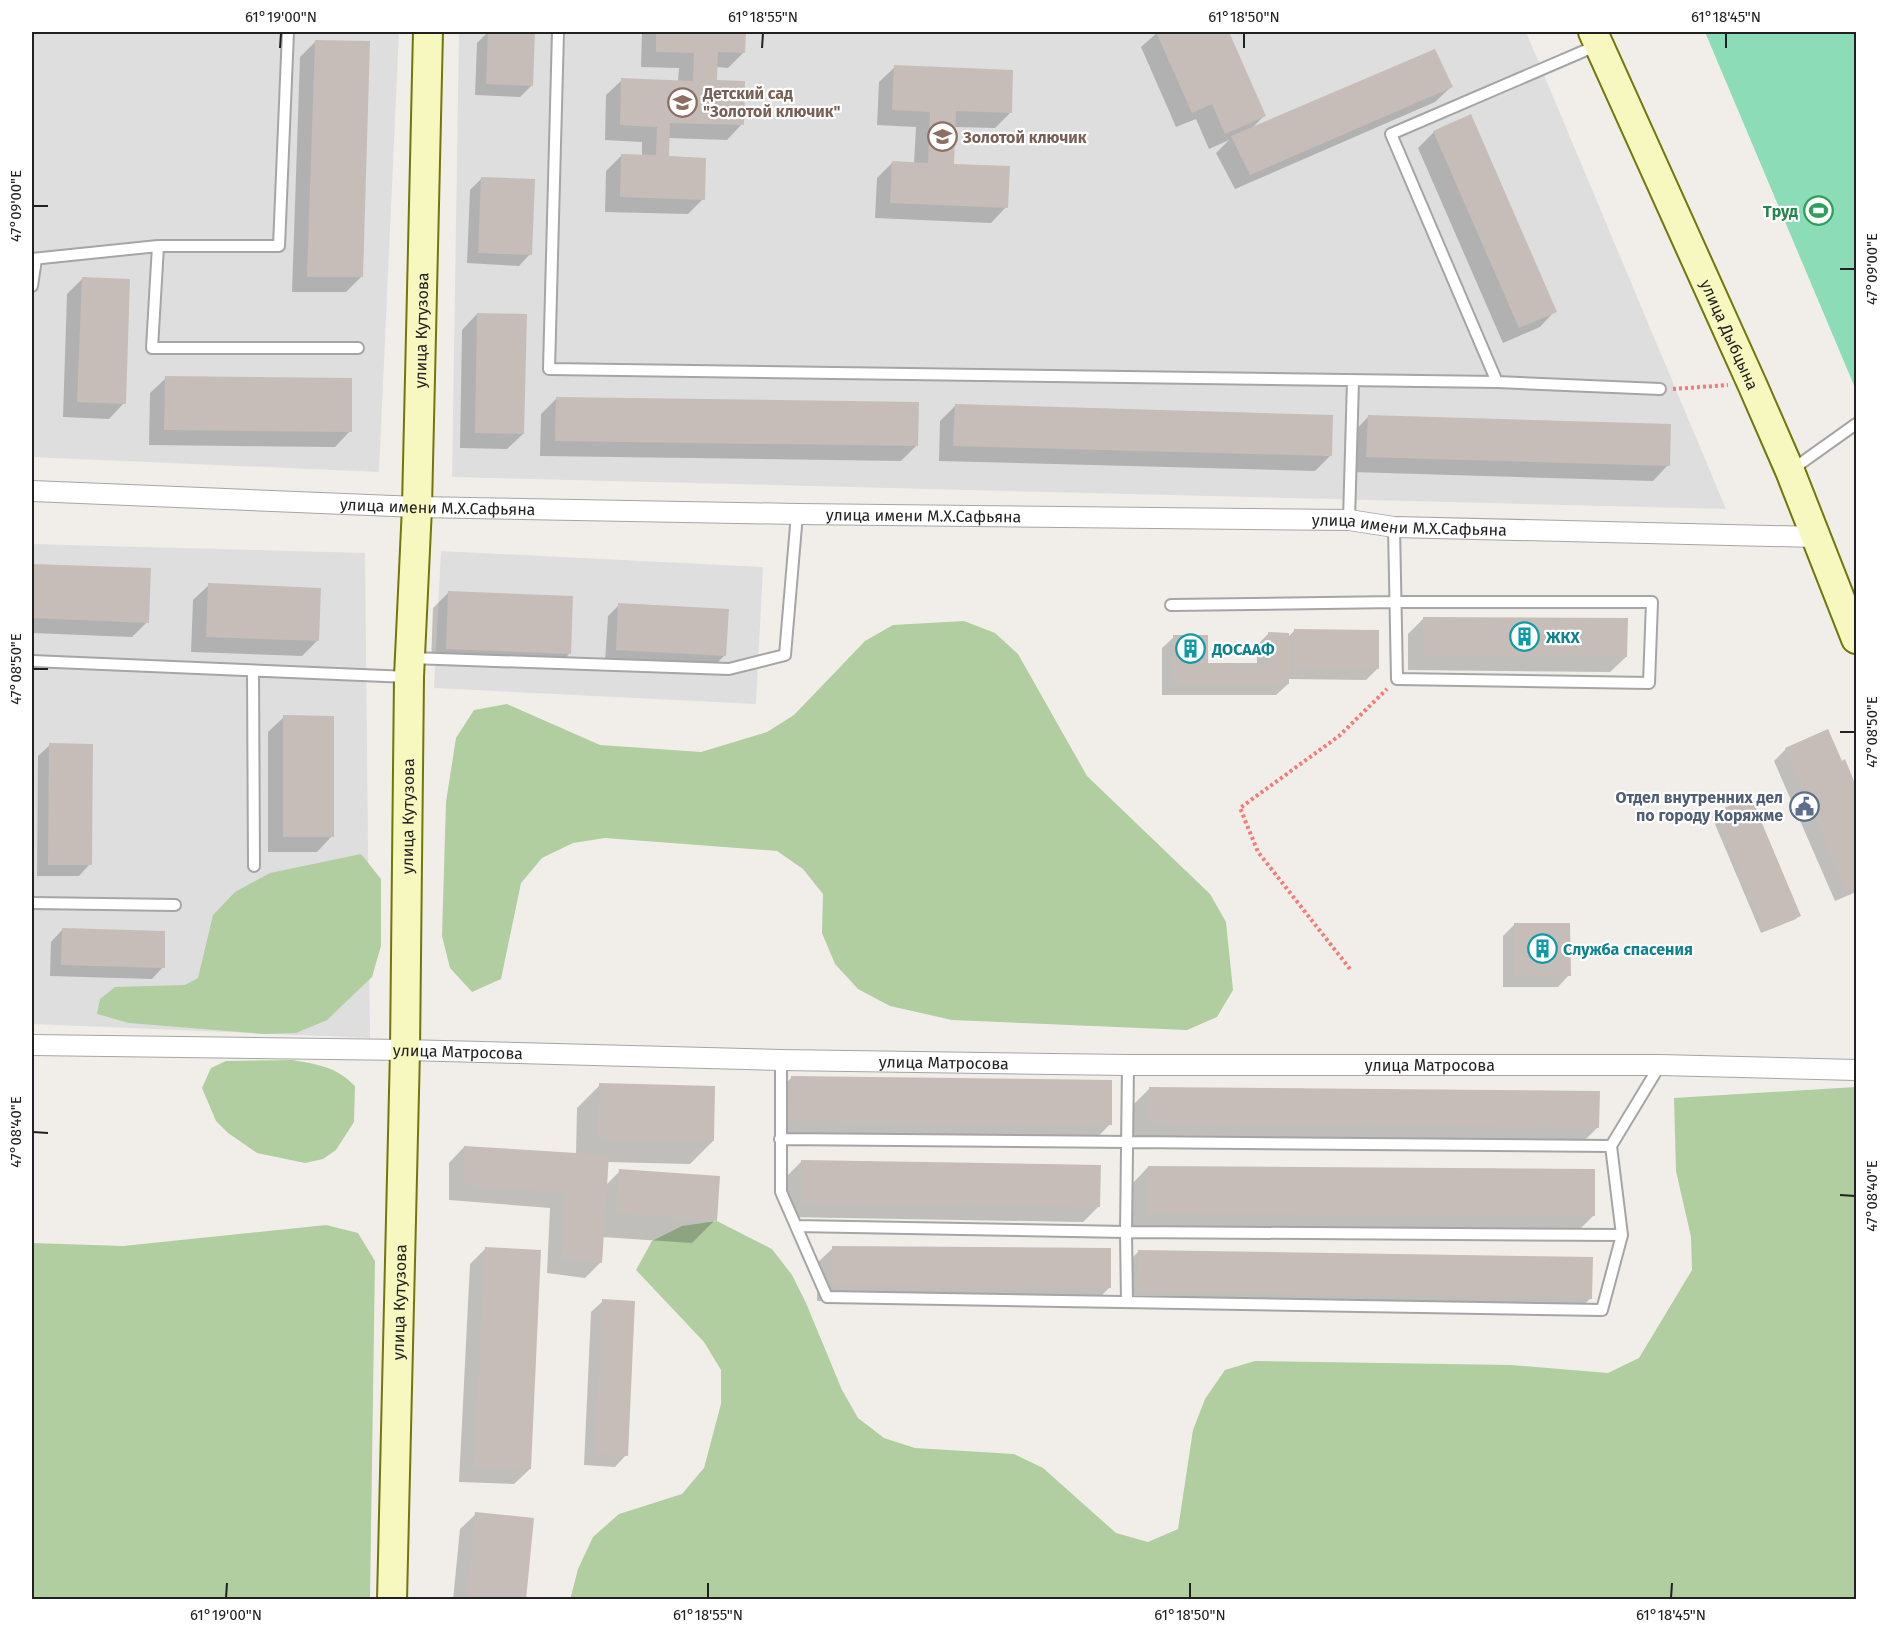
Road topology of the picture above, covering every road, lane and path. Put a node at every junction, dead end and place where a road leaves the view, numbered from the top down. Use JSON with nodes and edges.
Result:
{"nodes":[{"id":1,"x":288,"y":32,"type":"edge"},
{"id":2,"x":428,"y":32,"type":"edge"},
{"id":3,"x":558,"y":32,"type":"edge"},
{"id":4,"x":1596,"y":38,"type":"edge"},
{"id":5,"x":158,"y":246,"type":"junction"},
{"id":6,"x":34,"y":259,"type":"edge"},
{"id":7,"x":32,"y":286,"type":"edge"},
{"id":8,"x":358,"y":348,"type":"dead end"},
{"id":9,"x":1353,"y":381,"type":"junction"},
{"id":10,"x":1497,"y":382,"type":"junction"},
{"id":11,"x":1752,"y":384,"type":"junction"},
{"id":12,"x":1660,"y":389,"type":"joint"},
{"id":13,"x":1857,"y":424,"type":"edge"},
{"id":14,"x":1790,"y":471,"type":"junction"},
{"id":15,"x":32,"y":491,"type":"edge"},
{"id":16,"x":417,"y":507,"type":"junction"},
{"id":17,"x":797,"y":514,"type":"junction"},
{"id":18,"x":1349,"y":520,"type":"junction"},
{"id":19,"x":1394,"y":527,"type":"junction"},
{"id":20,"x":1816,"y":537,"type":"junction"},
{"id":21,"x":1396,"y":602,"type":"junction"},
{"id":22,"x":1171,"y":605,"type":"dead end"},
{"id":23,"x":1857,"y":639,"type":"edge"},
{"id":24,"x":32,"y":662,"type":"edge"},
{"id":25,"x":410,"y":668,"type":"junction"},
{"id":26,"x":253,"y":671,"type":"junction"},
{"id":27,"x":1397,"y":679,"type":"junction"},
{"id":28,"x":254,"y":866,"type":"dead end"},
{"id":29,"x":32,"y":903,"type":"edge"},
{"id":30,"x":175,"y":905,"type":"dead end"},
{"id":31,"x":1350,"y":969,"type":"dead end"},
{"id":32,"x":32,"y":1045,"type":"edge"},
{"id":33,"x":405,"y":1050,"type":"junction"},
{"id":34,"x":781,"y":1060,"type":"junction"},
{"id":35,"x":1128,"y":1065,"type":"junction"},
{"id":36,"x":1660,"y":1065,"type":"junction"},
{"id":37,"x":1857,"y":1070,"type":"edge"},
{"id":38,"x":780,"y":1139,"type":"junction"},
{"id":39,"x":1127,"y":1142,"type":"junction"},
{"id":40,"x":1611,"y":1146,"type":"junction"},
{"id":41,"x":796,"y":1226,"type":"junction"},
{"id":42,"x":1126,"y":1232,"type":"junction"},
{"id":43,"x":1622,"y":1235,"type":"junction"},
{"id":44,"x":1127,"y":1302,"type":"junction"},
{"id":45,"x":392,"y":1599,"type":"edge"}],
"edges":[{"from":1,"to":5,"type":"lane"},
{"from":2,"to":16,"type":"street","name":"улица Кутузова"},
{"from":3,"to":9,"type":"lane"},
{"from":4,"to":10,"type":"lane"},
{"from":4,"to":11,"type":"street","name":"улица Дыбцына"},
{"from":5,"to":6,"type":"lane"},
{"from":5,"to":8,"type":"lane"},
{"from":6,"to":7,"type":"lane"},
{"from":9,"to":10,"type":"lane"},
{"from":9,"to":18,"type":"lane"},
{"from":10,"to":12,"type":"lane"},
{"from":11,"to":12,"type":"path"},
{"from":11,"to":14,"type":"street","name":"улица Дыбцына"},
{"from":13,"to":14,"type":"lane"},
{"from":14,"to":20,"type":"street","name":"улица Дыбцына"},
{"from":15,"to":16,"type":"street","name":"улица имени М.Х.Сафьяна"},
{"from":16,"to":17,"type":"street","name":"улица имени М.Х.Сафьяна"},
{"from":16,"to":25,"type":"street","name":"улица Кутузова"},
{"from":17,"to":18,"type":"street","name":"улица имени М.Х.Сафьяна"},
{"from":17,"to":25,"type":"lane"},
{"from":18,"to":19,"type":"street","name":"улица имени М.Х.Сафьяна"},
{"from":19,"to":20,"type":"street","name":"улица имени М.Х.Сафьяна"},
{"from":19,"to":21,"type":"lane"},
{"from":20,"to":23,"type":"street","name":"улица Дыбцына"},
{"from":21,"to":22,"type":"lane"},
{"from":21,"to":27,"type":"lane"},
{"from":21,"to":27,"type":"lane"},
{"from":24,"to":26,"type":"lane"},
{"from":25,"to":26,"type":"lane"},
{"from":25,"to":33,"type":"street","name":"улица Кутузова"},
{"from":26,"to":28,"type":"lane"},
{"from":27,"to":31,"type":"path"},
{"from":29,"to":30,"type":"lane"},
{"from":32,"to":33,"type":"street","name":"улица Матросова"},
{"from":33,"to":34,"type":"street","name":"улица Матросова"},
{"from":33,"to":45,"type":"street","name":"улица Кутузова"},
{"from":34,"to":35,"type":"street","name":"улица Матросова"},
{"from":34,"to":38,"type":"lane"},
{"from":35,"to":36,"type":"street","name":"улица Матросова"},
{"from":35,"to":39,"type":"lane"},
{"from":36,"to":37,"type":"street","name":"улица Матросова"},
{"from":36,"to":40,"type":"lane"},
{"from":38,"to":39,"type":"lane"},
{"from":38,"to":41,"type":"lane"},
{"from":39,"to":40,"type":"lane"},
{"from":39,"to":42,"type":"lane"},
{"from":40,"to":43,"type":"lane"},
{"from":41,"to":42,"type":"lane"},
{"from":41,"to":44,"type":"lane"},
{"from":42,"to":43,"type":"lane"},
{"from":42,"to":44,"type":"lane"},
{"from":43,"to":44,"type":"lane"}]}
